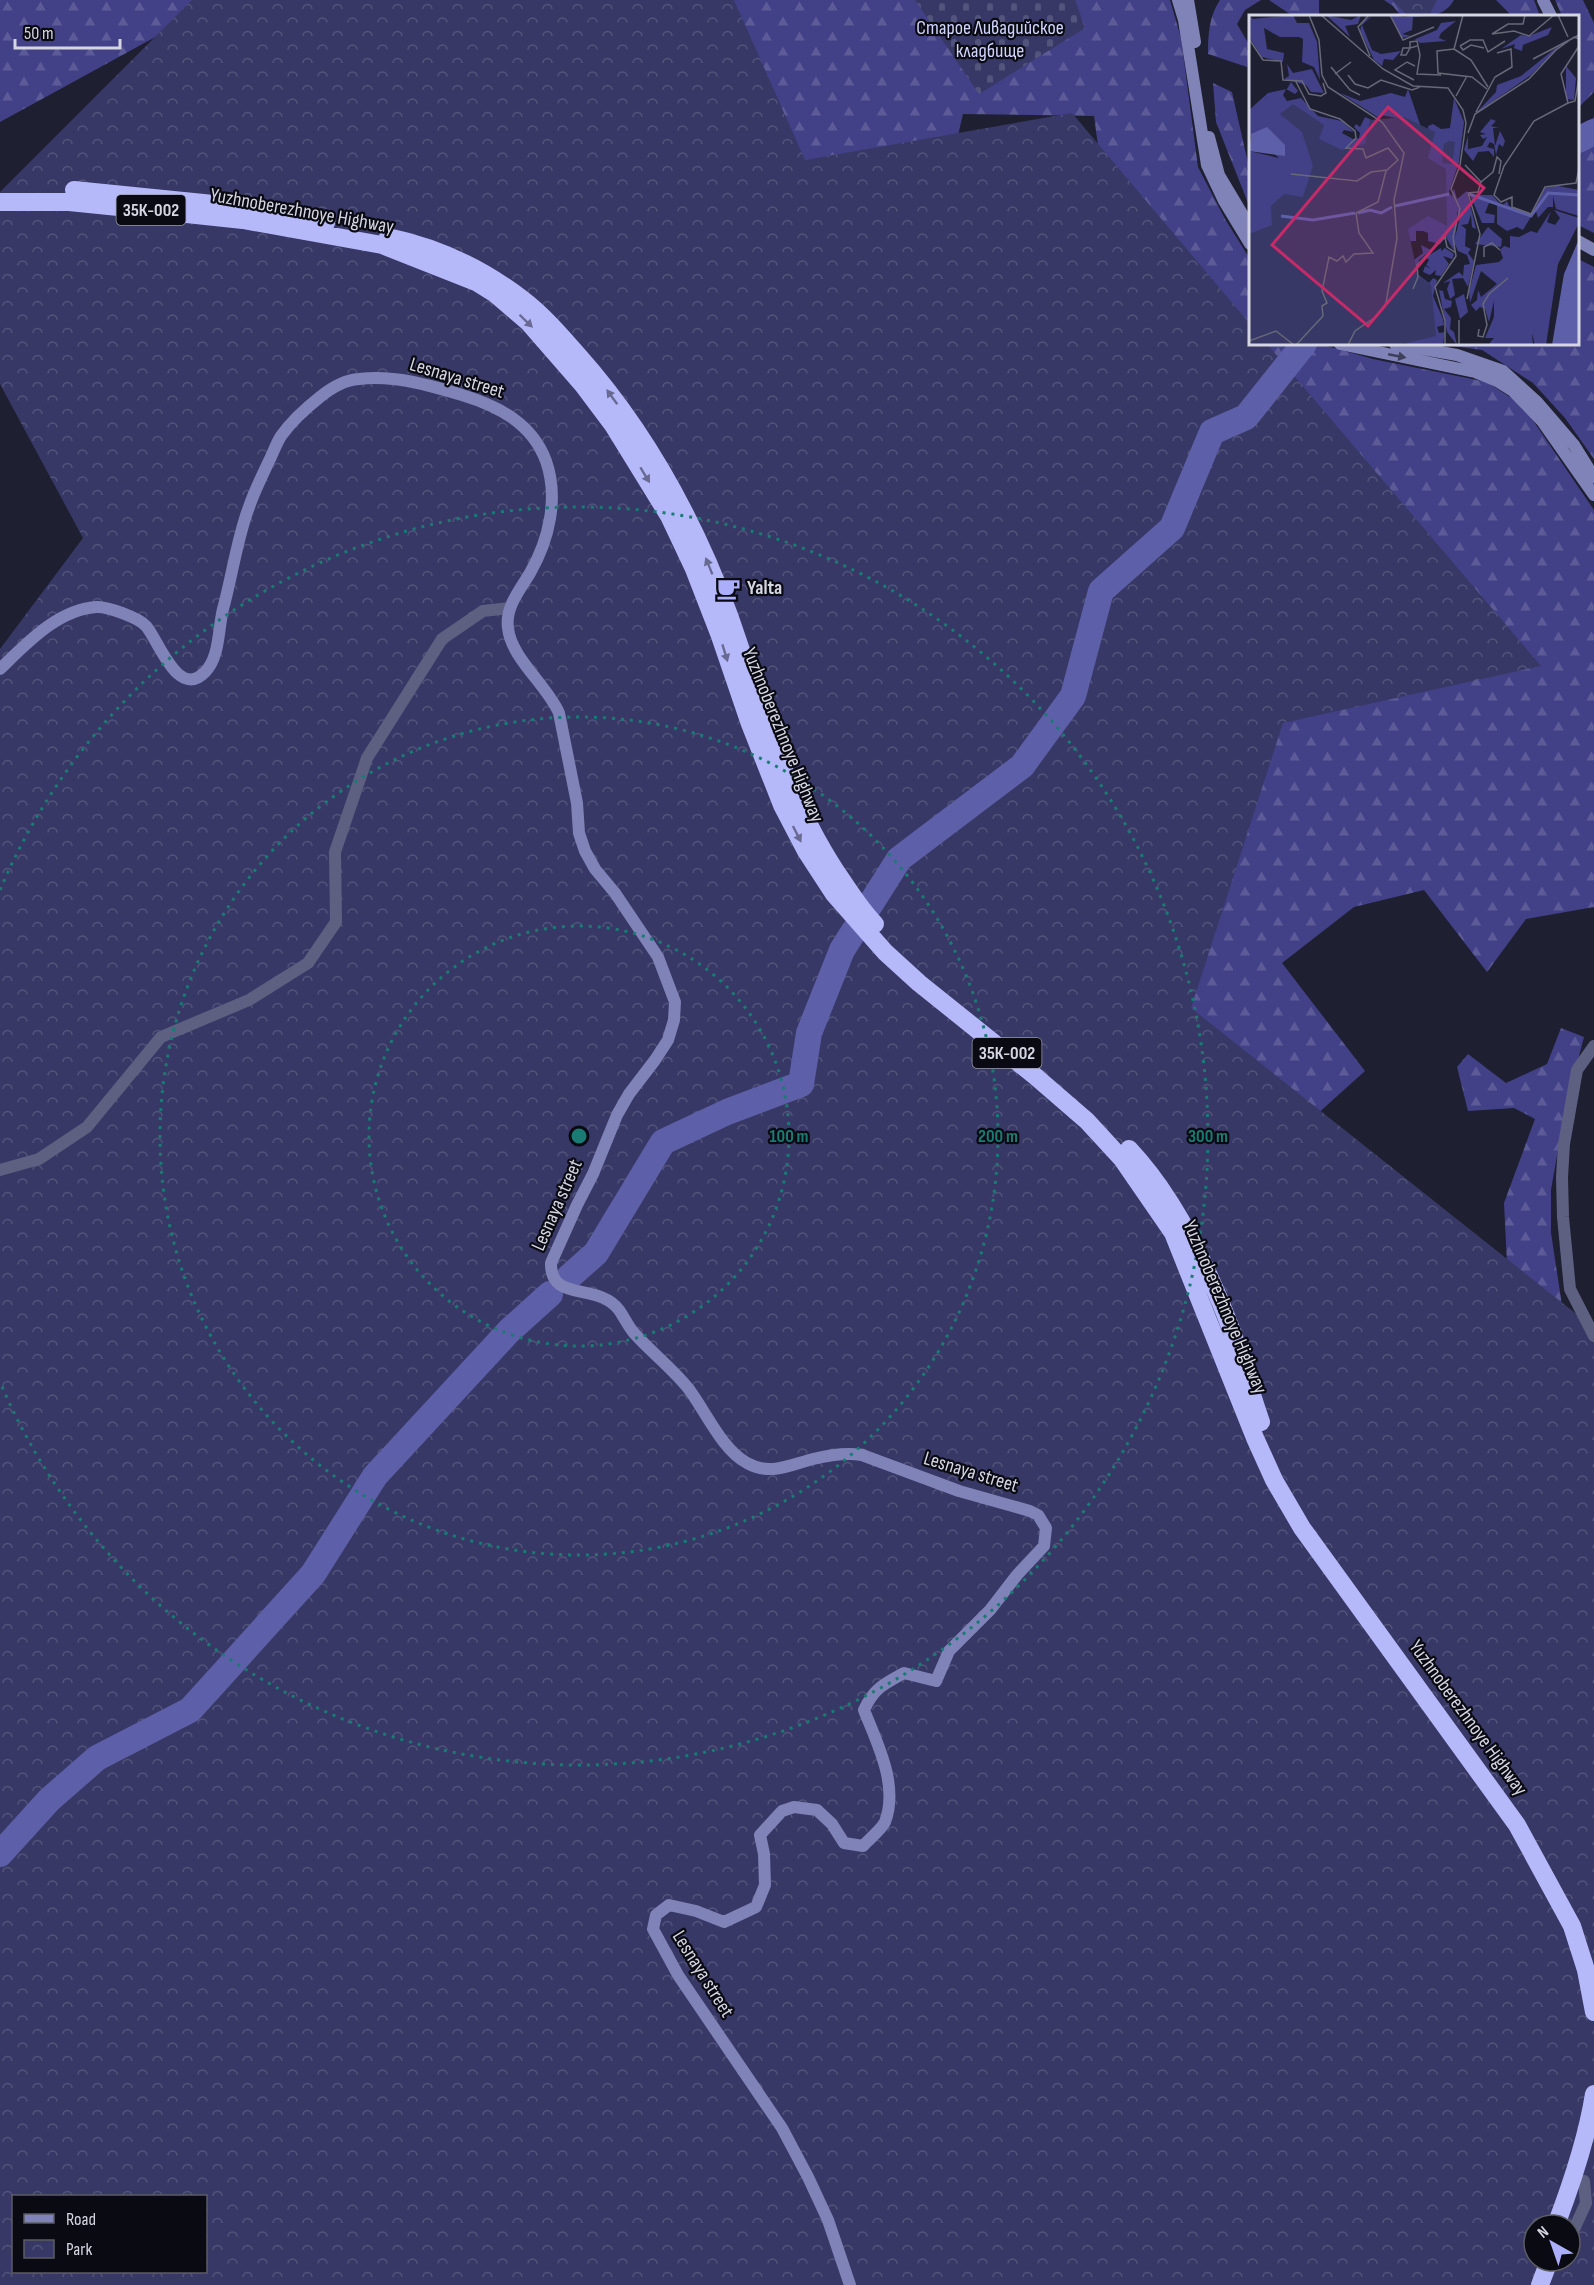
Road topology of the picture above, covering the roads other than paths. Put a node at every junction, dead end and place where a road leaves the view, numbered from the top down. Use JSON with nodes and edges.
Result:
{"nodes":[{"id":1,"x":1178,"y":0,"type":"edge"},
{"id":2,"x":1188,"y":0,"type":"edge"},
{"id":3,"x":1200,"y":0,"type":"edge"},
{"id":4,"x":1543,"y":0,"type":"edge"},
{"id":5,"x":1550,"y":15,"type":"edge"},
{"id":6,"x":1188,"y":19,"type":"junction"},
{"id":7,"x":0,"y":190,"type":"edge"},
{"id":8,"x":0,"y":202,"type":"edge"},
{"id":9,"x":1249,"y":225,"type":"edge"},
{"id":10,"x":1249,"y":241,"type":"edge"},
{"id":11,"x":1579,"y":242,"type":"edge"},
{"id":12,"x":1594,"y":250,"type":"edge"},
{"id":13,"x":1345,"y":345,"type":"edge"},
{"id":14,"x":1401,"y":345,"type":"edge"},
{"id":15,"x":1594,"y":477,"type":"edge"},
{"id":16,"x":1594,"y":495,"type":"edge"},
{"id":17,"x":510,"y":608,"type":"junction"},
{"id":18,"x":0,"y":669,"type":"edge"},
{"id":19,"x":1594,"y":1046,"type":"edge"},
{"id":20,"x":0,"y":1170,"type":"edge"},
{"id":21,"x":1594,"y":1336,"type":"edge"},
{"id":22,"x":1594,"y":1957,"type":"edge"},
{"id":23,"x":1594,"y":2012,"type":"edge"},
{"id":24,"x":1594,"y":2094,"type":"edge"},
{"id":25,"x":1594,"y":2147,"type":"edge"},
{"id":26,"x":1584,"y":2181,"type":"junction"},
{"id":27,"x":1561,"y":2213,"type":"edge"},
{"id":28,"x":1569,"y":2213,"type":"edge"},
{"id":29,"x":1581,"y":2213,"type":"edge"},
{"id":30,"x":850,"y":2285,"type":"edge"}],
"edges":[{"from":1,"to":6,"type":"street"},
{"from":2,"to":6,"type":"street"},
{"from":3,"to":6,"type":"street"},
{"from":4,"to":5,"type":"street"},
{"from":6,"to":9,"type":"street"},
{"from":6,"to":10,"type":"street"},
{"from":22,"to":7,"type":"highway","name":"Yuzhnoberezhnoye Highway","number":"35К-002","one_way":true},
{"from":8,"to":23,"type":"highway","name":"Yuzhnoberezhnoye Highway","number":"35К-002","one_way":true},
{"from":11,"to":12,"type":"street"},
{"from":13,"to":16,"type":"street","one_way":true},
{"from":14,"to":15,"type":"street"},
{"from":17,"to":18,"type":"street","name":"Lesnaya street"},
{"from":17,"to":20,"type":"street"},
{"from":17,"to":30,"type":"street","name":"Lesnaya street"},
{"from":19,"to":21,"type":"street"},
{"from":24,"to":27,"type":"highway"},
{"from":25,"to":26,"type":"highway"},
{"from":26,"to":28,"type":"highway"},
{"from":26,"to":29,"type":"street"}]}
